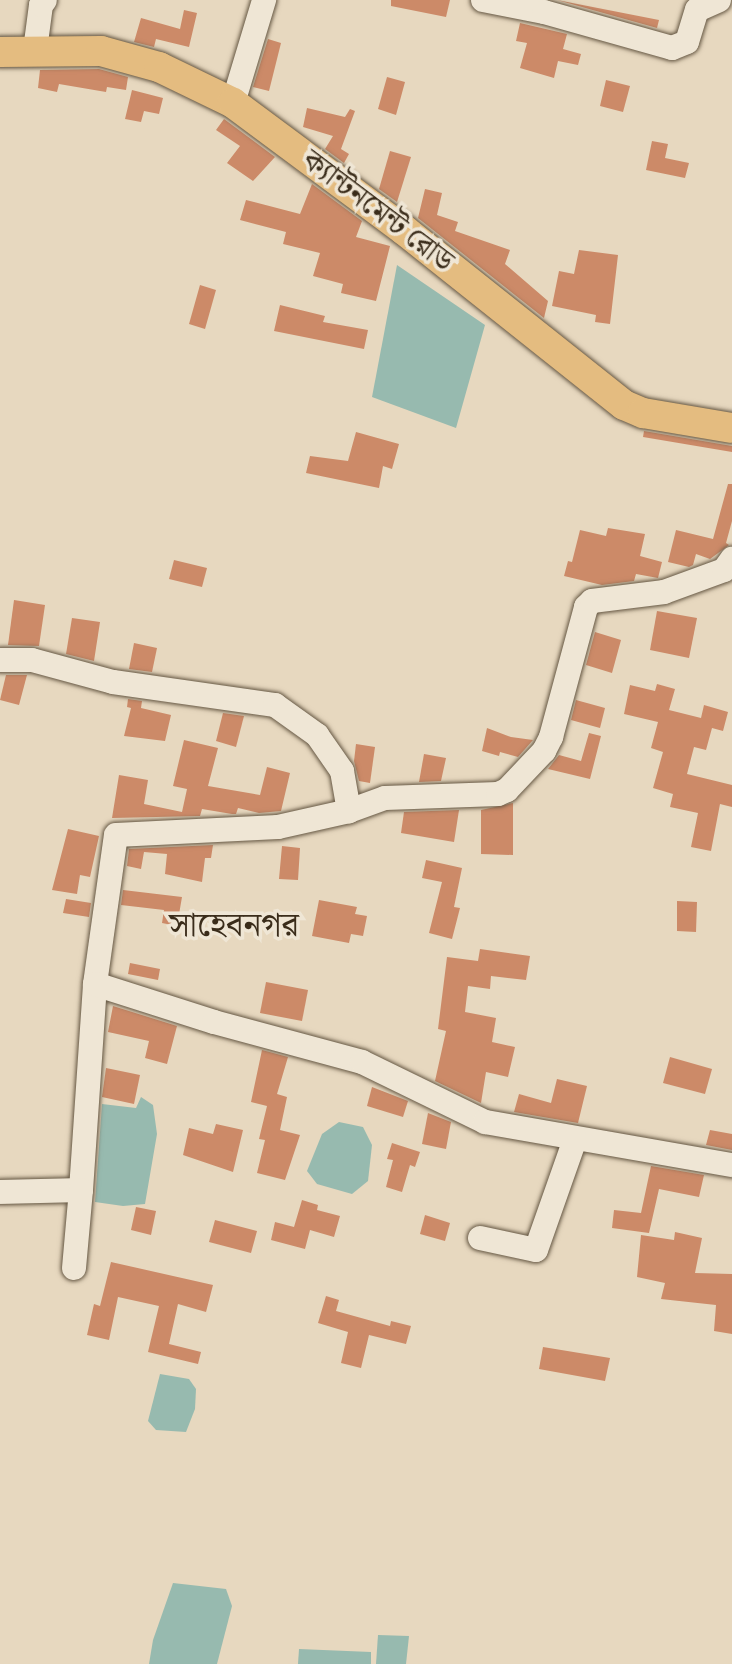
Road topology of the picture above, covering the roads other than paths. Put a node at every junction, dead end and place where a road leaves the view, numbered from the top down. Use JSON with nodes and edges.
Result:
{"nodes":[{"id":1,"x":45,"y":0,"type":"edge"},
{"id":2,"x":264,"y":0,"type":"edge"},
{"id":3,"x":483,"y":0,"type":"edge"},
{"id":4,"x":719,"y":0,"type":"edge"},
{"id":5,"x":35,"y":50,"type":"junction"},
{"id":6,"x":0,"y":52,"type":"edge"},
{"id":7,"x":233,"y":103,"type":"junction"},
{"id":8,"x":732,"y":428,"type":"edge"},
{"id":9,"x":732,"y":559,"type":"edge"},
{"id":10,"x":0,"y":660,"type":"edge"},
{"id":11,"x":349,"y":811,"type":"junction"},
{"id":12,"x":95,"y":984,"type":"junction"},
{"id":13,"x":575,"y":1139,"type":"junction"},
{"id":14,"x":732,"y":1165,"type":"edge"},
{"id":15,"x":81,"y":1190,"type":"junction"},
{"id":16,"x":0,"y":1192,"type":"edge"},
{"id":17,"x":480,"y":1238,"type":"dead end"},
{"id":18,"x":74,"y":1268,"type":"dead end"}],
"edges":[{"from":1,"to":5,"type":"street"},
{"from":2,"to":7,"type":"street"},
{"from":3,"to":4,"type":"street"},
{"from":5,"to":6,"type":"main road","name":"ক্যান্টনমেন্ট রোড"},
{"from":5,"to":7,"type":"main road","name":"ক্যান্টনমেন্ট রোড"},
{"from":7,"to":8,"type":"main road","name":"ক্যান্টনমেন্ট রোড"},
{"from":9,"to":11,"type":"street"},
{"from":10,"to":11,"type":"street"},
{"from":11,"to":12,"type":"street"},
{"from":12,"to":13,"type":"street"},
{"from":12,"to":15,"type":"street"},
{"from":13,"to":14,"type":"street"},
{"from":13,"to":17,"type":"street"},
{"from":15,"to":16,"type":"street"},
{"from":15,"to":18,"type":"street"}]}
